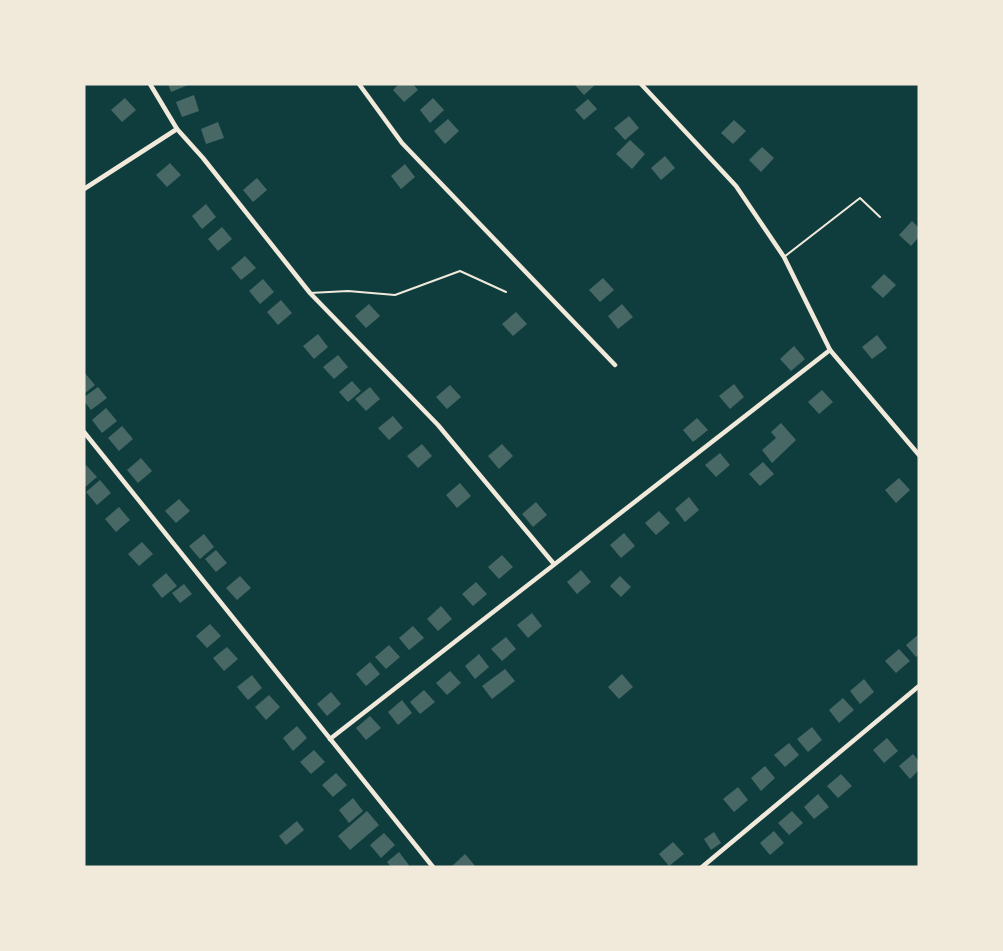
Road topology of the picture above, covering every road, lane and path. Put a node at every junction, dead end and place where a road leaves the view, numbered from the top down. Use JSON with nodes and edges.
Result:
{"nodes":[{"id":1,"x":150,"y":84,"type":"edge"},
{"id":2,"x":359,"y":84,"type":"edge"},
{"id":3,"x":641,"y":84,"type":"edge"},
{"id":4,"x":177,"y":129,"type":"junction"},
{"id":5,"x":84,"y":189,"type":"edge"},
{"id":6,"x":880,"y":217,"type":"dead end"},
{"id":7,"x":784,"y":257,"type":"junction"},
{"id":8,"x":506,"y":292,"type":"dead end"},
{"id":9,"x":310,"y":293,"type":"junction"},
{"id":10,"x":831,"y":350,"type":"junction"},
{"id":11,"x":615,"y":365,"type":"dead end"},
{"id":12,"x":84,"y":432,"type":"edge"},
{"id":13,"x":919,"y":455,"type":"edge"},
{"id":14,"x":554,"y":564,"type":"junction"},
{"id":15,"x":919,"y":686,"type":"edge"},
{"id":16,"x":330,"y":739,"type":"junction"},
{"id":17,"x":433,"y":867,"type":"edge"},
{"id":18,"x":702,"y":867,"type":"edge"}],
"edges":[{"from":1,"to":4,"type":"street"},
{"from":2,"to":11,"type":"street"},
{"from":3,"to":7,"type":"street"},
{"from":4,"to":5,"type":"street"},
{"from":4,"to":9,"type":"street"},
{"from":6,"to":7,"type":"lane"},
{"from":7,"to":10,"type":"street"},
{"from":8,"to":9,"type":"lane"},
{"from":9,"to":14,"type":"street"},
{"from":10,"to":13,"type":"street"},
{"from":10,"to":14,"type":"street"},
{"from":12,"to":16,"type":"street"},
{"from":14,"to":16,"type":"street"},
{"from":15,"to":18,"type":"street"},
{"from":16,"to":17,"type":"street"}]}
